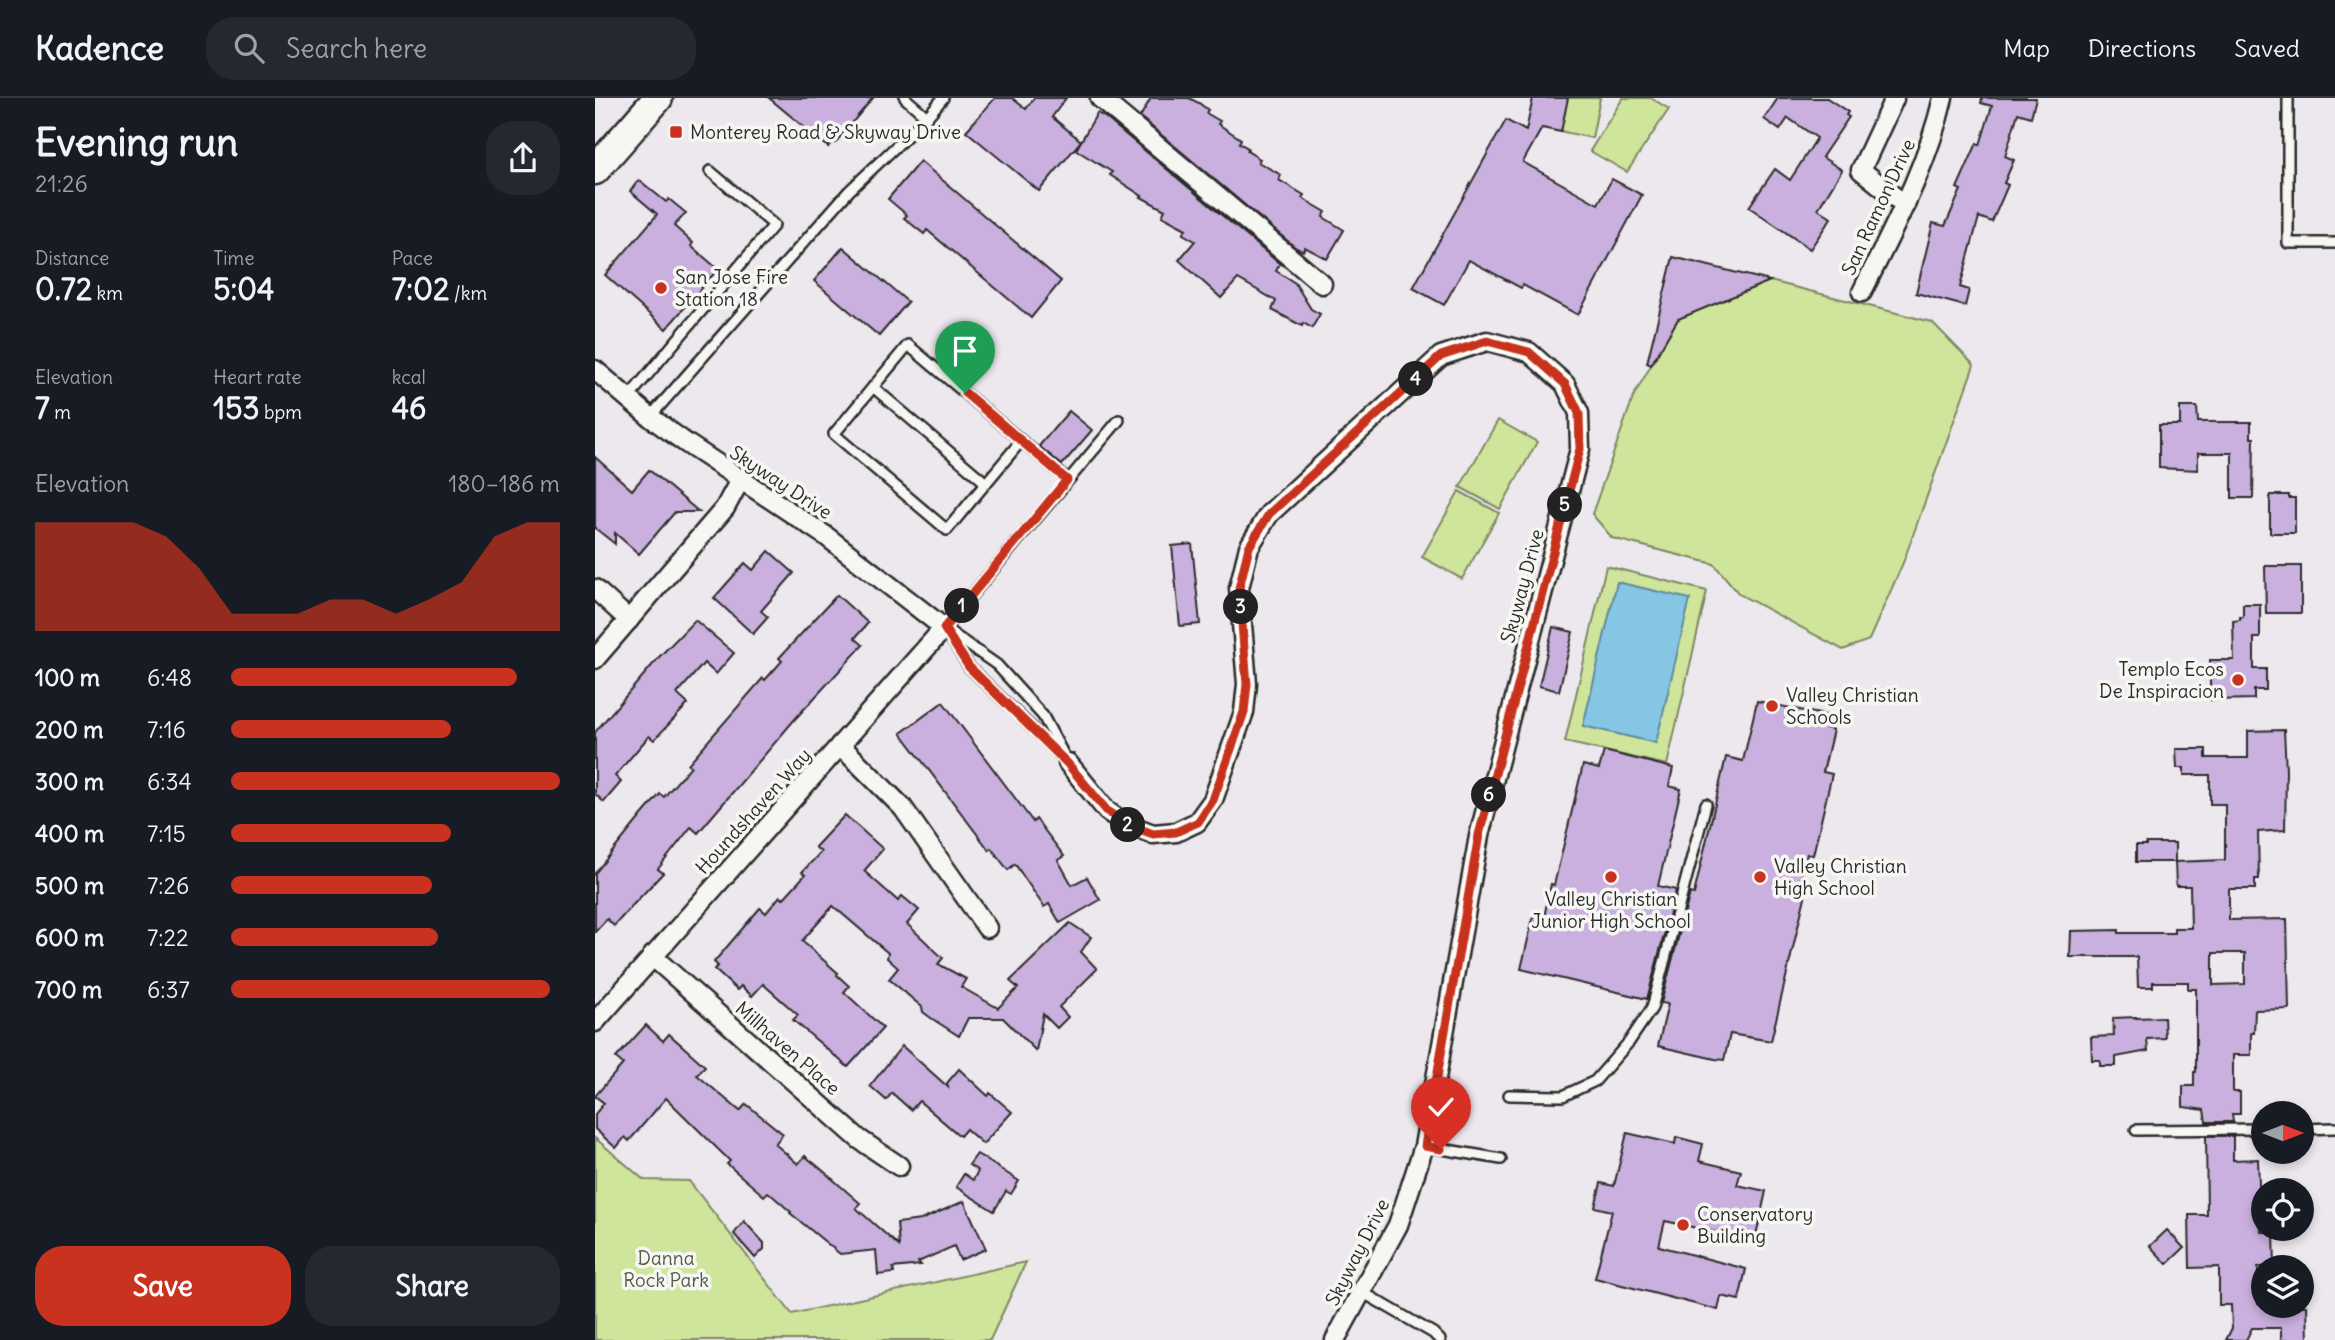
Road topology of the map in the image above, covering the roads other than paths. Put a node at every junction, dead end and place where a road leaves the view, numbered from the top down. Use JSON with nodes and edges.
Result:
{"nodes":[{"id":1,"x":658,"y":98,"type":"edge"},
{"id":2,"x":905,"y":98,"type":"edge"},
{"id":3,"x":943,"y":98,"type":"edge"},
{"id":4,"x":1100,"y":98,"type":"edge"},
{"id":5,"x":1894,"y":98,"type":"edge"},
{"id":6,"x":1943,"y":98,"type":"edge"},
{"id":7,"x":2288,"y":98,"type":"edge"},
{"id":8,"x":927,"y":117,"type":"junction"},
{"id":9,"x":595,"y":170,"type":"edge"},
{"id":10,"x":710,"y":171,"type":"dead end"},
{"id":11,"x":1905,"y":205,"type":"junction"},
{"id":12,"x":2335,"y":243,"type":"edge"},
{"id":13,"x":1322,"y":284,"type":"dead end"},
{"id":14,"x":1862,"y":292,"type":"dead end"},
{"id":15,"x":595,"y":370,"type":"edge"},
{"id":16,"x":873,"y":387,"type":"junction"},
{"id":17,"x":628,"y":398,"type":"junction"},
{"id":18,"x":650,"y":417,"type":"junction"},
{"id":19,"x":1119,"y":420,"type":"dead end"},
{"id":20,"x":1021,"y":441,"type":"junction"},
{"id":21,"x":740,"y":480,"type":"junction"},
{"id":22,"x":1067,"y":480,"type":"junction"},
{"id":23,"x":986,"y":483,"type":"junction"},
{"id":24,"x":595,"y":589,"type":"edge"},
{"id":25,"x":629,"y":620,"type":"junction"},
{"id":26,"x":944,"y":628,"type":"junction"},
{"id":27,"x":595,"y":659,"type":"edge"},
{"id":28,"x":839,"y":746,"type":"junction"},
{"id":29,"x":1067,"y":763,"type":"junction"},
{"id":30,"x":1706,"y":804,"type":"dead end"},
{"id":31,"x":987,"y":928,"type":"dead end"},
{"id":32,"x":652,"y":956,"type":"junction"},
{"id":33,"x":595,"y":1022,"type":"edge"},
{"id":34,"x":1509,"y":1095,"type":"dead end"},
{"id":35,"x":2335,"y":1128,"type":"edge"},
{"id":36,"x":2251,"y":1129,"type":"edge"},
{"id":37,"x":2314,"y":1129,"type":"edge"},
{"id":38,"x":2136,"y":1130,"type":"dead end"},
{"id":39,"x":1425,"y":1146,"type":"junction"},
{"id":40,"x":1501,"y":1159,"type":"dead end"},
{"id":41,"x":899,"y":1166,"type":"dead end"},
{"id":42,"x":1362,"y":1292,"type":"junction"},
{"id":43,"x":1335,"y":1340,"type":"edge"},
{"id":44,"x":1440,"y":1340,"type":"edge"}],
"edges":[{"from":1,"to":9,"type":"main road"},
{"from":2,"to":8,"type":"lane"},
{"from":3,"to":8,"type":"lane"},
{"from":4,"to":13,"type":"street"},
{"from":5,"to":11,"type":"street"},
{"from":6,"to":11,"type":"street","name":"San Ramon Drive"},
{"from":7,"to":12,"type":"lane"},
{"from":8,"to":18,"type":"lane"},
{"from":10,"to":17,"type":"lane"},
{"from":11,"to":14,"type":"street","name":"San Ramon Drive"},
{"from":15,"to":17,"type":"street","name":"Skyway Drive"},
{"from":16,"to":20,"type":"lane"},
{"from":16,"to":23,"type":"lane"},
{"from":16,"to":23,"type":"lane"},
{"from":17,"to":18,"type":"street","name":"Skyway Drive"},
{"from":18,"to":21,"type":"street","name":"Skyway Drive"},
{"from":19,"to":22,"type":"lane"},
{"from":20,"to":22,"type":"lane"},
{"from":20,"to":23,"type":"lane"},
{"from":21,"to":25,"type":"street"},
{"from":21,"to":26,"type":"street","name":"Skyway Drive"},
{"from":22,"to":26,"type":"lane"},
{"from":24,"to":25,"type":"street"},
{"from":25,"to":27,"type":"street"},
{"from":26,"to":28,"type":"street","name":"Houndshaven Way"},
{"from":26,"to":29,"type":"lane","name":"Skyway Drive"},
{"from":26,"to":29,"type":"lane","name":"Skyway Drive"},
{"from":28,"to":31,"type":"street"},
{"from":28,"to":32,"type":"street","name":"Houndshaven Way"},
{"from":29,"to":39,"type":"street","name":"Skyway Drive"},
{"from":30,"to":34,"type":"lane"},
{"from":32,"to":33,"type":"street","name":"Houndshaven Way"},
{"from":32,"to":41,"type":"street","name":"Millhaven Place"},
{"from":35,"to":37,"type":"lane"},
{"from":36,"to":38,"type":"lane"},
{"from":39,"to":40,"type":"lane"},
{"from":39,"to":42,"type":"street","name":"Skyway Drive"},
{"from":42,"to":43,"type":"street","name":"Skyway Drive"},
{"from":42,"to":44,"type":"lane"}]}
